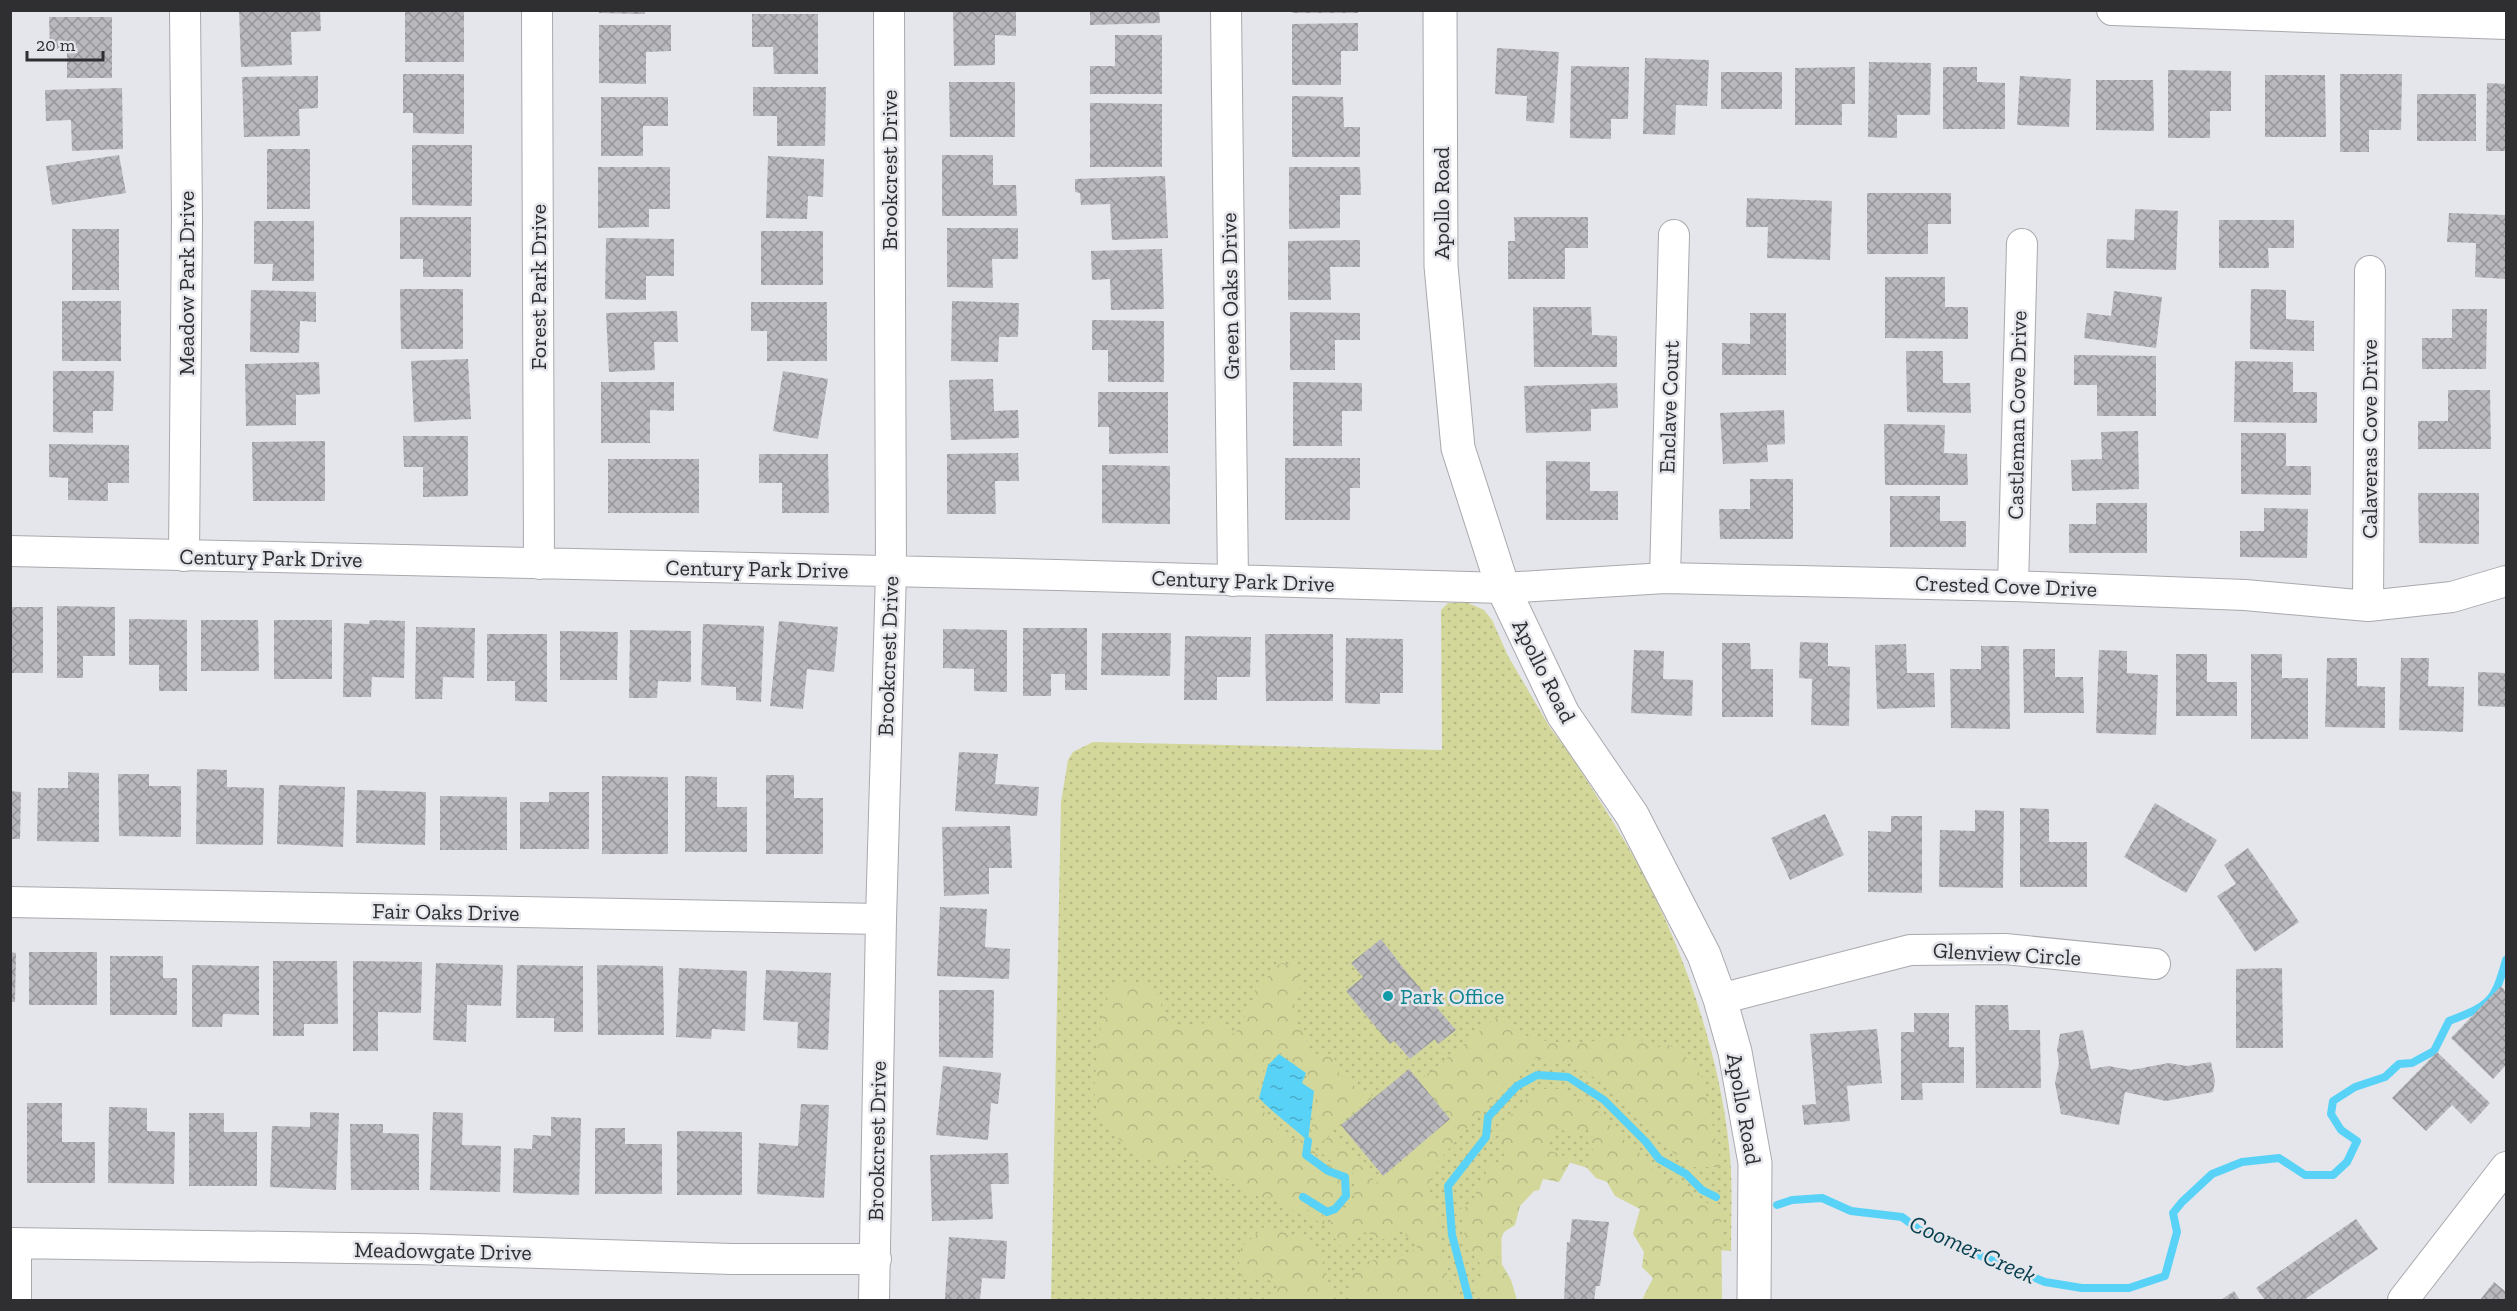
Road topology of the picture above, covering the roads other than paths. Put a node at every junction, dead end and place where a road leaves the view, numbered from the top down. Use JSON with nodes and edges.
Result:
{"nodes":[{"id":1,"x":185,"y":10,"type":"edge"},
{"id":2,"x":537,"y":10,"type":"edge"},
{"id":3,"x":888,"y":10,"type":"edge"},
{"id":4,"x":1226,"y":10,"type":"edge"},
{"id":5,"x":1440,"y":10,"type":"edge"},
{"id":6,"x":2112,"y":10,"type":"edge"},
{"id":7,"x":2506,"y":24,"type":"edge"},
{"id":8,"x":1674,"y":235,"type":"dead end"},
{"id":9,"x":2022,"y":244,"type":"dead end"},
{"id":10,"x":2370,"y":271,"type":"dead end"},
{"id":11,"x":10,"y":551,"type":"edge"},
{"id":12,"x":184,"y":556,"type":"junction"},
{"id":13,"x":539,"y":564,"type":"junction"},
{"id":14,"x":891,"y":572,"type":"junction"},
{"id":15,"x":1665,"y":578,"type":"junction"},
{"id":16,"x":1233,"y":581,"type":"junction"},
{"id":17,"x":2506,"y":581,"type":"edge"},
{"id":18,"x":2013,"y":586,"type":"junction"},
{"id":19,"x":1503,"y":588,"type":"junction"},
{"id":20,"x":2368,"y":606,"type":"junction"},
{"id":21,"x":10,"y":902,"type":"edge"},
{"id":22,"x":881,"y":919,"type":"junction"},
{"id":23,"x":2155,"y":964,"type":"dead end"},
{"id":24,"x":1720,"y":999,"type":"junction"},
{"id":25,"x":2506,"y":1167,"type":"edge"},
{"id":26,"x":13,"y":1243,"type":"edge"},
{"id":27,"x":876,"y":1259,"type":"junction"},
{"id":28,"x":16,"y":1300,"type":"edge"},
{"id":29,"x":874,"y":1300,"type":"edge"},
{"id":30,"x":1754,"y":1300,"type":"edge"},
{"id":31,"x":2403,"y":1300,"type":"edge"}],
"edges":[{"from":1,"to":12,"type":"street","name":"Meadow Park Drive"},
{"from":2,"to":13,"type":"street","name":"Forest Park Drive"},
{"from":3,"to":14,"type":"street","name":"Brookcrest Drive"},
{"from":4,"to":16,"type":"street","name":"Green Oaks Drive"},
{"from":5,"to":19,"type":"street","name":"Apollo Road"},
{"from":6,"to":7,"type":"street"},
{"from":8,"to":15,"type":"street","name":"Enclave Court"},
{"from":9,"to":18,"type":"street","name":"Castleman Cove Drive"},
{"from":10,"to":20,"type":"street","name":"Calaveras Cove Drive"},
{"from":11,"to":12,"type":"street","name":"Century Park Drive"},
{"from":12,"to":13,"type":"street","name":"Century Park Drive"},
{"from":13,"to":14,"type":"street","name":"Century Park Drive"},
{"from":14,"to":16,"type":"street","name":"Century Park Drive"},
{"from":14,"to":22,"type":"street","name":"Brookcrest Drive"},
{"from":15,"to":18,"type":"street","name":"Crested Cove Drive"},
{"from":15,"to":19,"type":"street","name":"Crested Cove Drive"},
{"from":16,"to":19,"type":"street","name":"Century Park Drive"},
{"from":17,"to":20,"type":"street","name":"Crested Cove Drive"},
{"from":18,"to":20,"type":"street","name":"Crested Cove Drive"},
{"from":19,"to":24,"type":"street","name":"Apollo Road"},
{"from":21,"to":22,"type":"street","name":"Fair Oaks Drive"},
{"from":22,"to":27,"type":"street","name":"Brookcrest Drive"},
{"from":23,"to":24,"type":"street","name":"Glenview Circle"},
{"from":24,"to":30,"type":"street","name":"Apollo Road"},
{"from":25,"to":31,"type":"street"},
{"from":26,"to":27,"type":"street","name":"Meadowgate Drive"},
{"from":26,"to":28,"type":"street"},
{"from":27,"to":29,"type":"street","name":"Brookcrest Drive"}]}
